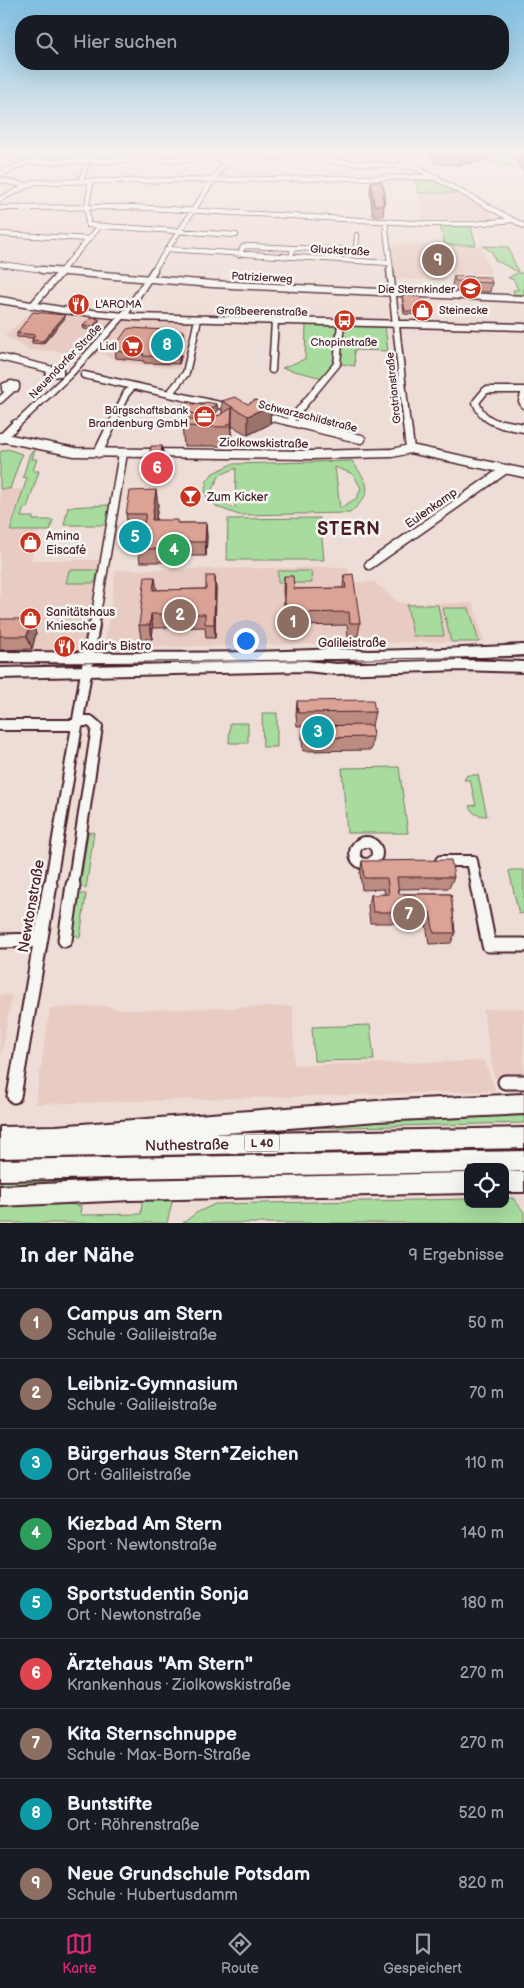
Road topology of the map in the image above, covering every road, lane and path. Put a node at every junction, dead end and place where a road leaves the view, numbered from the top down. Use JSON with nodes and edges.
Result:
{"nodes":[{"id":1,"x":87,"y":209,"type":"edge"},
{"id":2,"x":193,"y":209,"type":"edge"},
{"id":3,"x":194,"y":209,"type":"edge"},
{"id":4,"x":492,"y":209,"type":"edge"},
{"id":5,"x":512,"y":220,"type":"junction"},
{"id":6,"x":385,"y":221,"type":"junction"},
{"id":7,"x":100,"y":226,"type":"junction"},
{"id":8,"x":524,"y":226,"type":"edge"},
{"id":9,"x":179,"y":231,"type":"junction"},
{"id":10,"x":1,"y":235,"type":"edge"},
{"id":11,"x":236,"y":235,"type":"dead end"},
{"id":12,"x":357,"y":235,"type":"dead end"},
{"id":13,"x":88,"y":239,"type":"junction"},
{"id":14,"x":293,"y":248,"type":"junction"},
{"id":15,"x":167,"y":249,"type":"junction"},
{"id":16,"x":239,"y":255,"type":"junction"},
{"id":17,"x":290,"y":258,"type":"junction"},
{"id":18,"x":389,"y":263,"type":"junction"},
{"id":19,"x":0,"y":264,"type":"edge"},
{"id":20,"x":60,"y":272,"type":"junction"},
{"id":21,"x":391,"y":278,"type":"joint"},
{"id":22,"x":147,"y":280,"type":"junction"},
{"id":23,"x":392,"y":294,"type":"junction"},
{"id":24,"x":524,"y":299,"type":"edge"},
{"id":25,"x":0,"y":300,"type":"edge"},
{"id":26,"x":32,"y":306,"type":"junction"},
{"id":27,"x":122,"y":316,"type":"junction"},
{"id":28,"x":198,"y":319,"type":"junction"},
{"id":29,"x":275,"y":321,"type":"junction"},
{"id":30,"x":342,"y":322,"type":"junction"},
{"id":31,"x":396,"y":324,"type":"junction"},
{"id":32,"x":524,"y":327,"type":"edge"},
{"id":33,"x":0,"y":357,"type":"edge"},
{"id":34,"x":53,"y":370,"type":"dead end"},
{"id":35,"x":272,"y":370,"type":"dead end"},
{"id":36,"x":84,"y":375,"type":"dead end"},
{"id":37,"x":133,"y":386,"type":"junction"},
{"id":38,"x":11,"y":390,"type":"dead end"},
{"id":39,"x":524,"y":392,"type":"edge"},
{"id":40,"x":169,"y":394,"type":"junction"},
{"id":41,"x":0,"y":400,"type":"edge"},
{"id":42,"x":524,"y":405,"type":"edge"},
{"id":43,"x":245,"y":411,"type":"edge"},
{"id":44,"x":254,"y":413,"type":"edge"},
{"id":45,"x":290,"y":422,"type":"junction"},
{"id":46,"x":524,"y":428,"type":"edge"},
{"id":47,"x":1,"y":438,"type":"edge"},
{"id":48,"x":361,"y":439,"type":"dead end"},
{"id":49,"x":410,"y":449,"type":"junction"},
{"id":50,"x":98,"y":453,"type":"junction"},
{"id":51,"x":123,"y":453,"type":"junction"},
{"id":52,"x":506,"y":469,"type":"junction"},
{"id":53,"x":524,"y":473,"type":"edge"},
{"id":54,"x":369,"y":566,"type":"dead end"},
{"id":55,"x":524,"y":650,"type":"edge"},
{"id":56,"x":0,"y":657,"type":"edge"},
{"id":57,"x":89,"y":657,"type":"junction"},
{"id":58,"x":524,"y":667,"type":"edge"},
{"id":59,"x":87,"y":672,"type":"junction"},
{"id":60,"x":0,"y":673,"type":"edge"},
{"id":61,"x":78,"y":723,"type":"junction"},
{"id":62,"x":0,"y":725,"type":"edge"},
{"id":63,"x":433,"y":861,"type":"edge"},
{"id":64,"x":40,"y":940,"type":"junction"},
{"id":65,"x":65,"y":940,"type":"dead end"},
{"id":66,"x":0,"y":941,"type":"edge"},
{"id":67,"x":524,"y":945,"type":"edge"},
{"id":68,"x":505,"y":1082,"type":"dead end"},
{"id":69,"x":524,"y":1082,"type":"edge"},
{"id":70,"x":14,"y":1096,"type":"dead end"},
{"id":71,"x":524,"y":1104,"type":"edge"},
{"id":72,"x":0,"y":1137,"type":"edge"},
{"id":73,"x":524,"y":1138,"type":"edge"},
{"id":74,"x":0,"y":1148,"type":"edge"},
{"id":75,"x":524,"y":1161,"type":"edge"},
{"id":76,"x":0,"y":1170,"type":"edge"},
{"id":77,"x":509,"y":1182,"type":"edge"},
{"id":78,"x":524,"y":1182,"type":"edge"},
{"id":79,"x":464,"y":1183,"type":"edge"},
{"id":80,"x":0,"y":1190,"type":"edge"},
{"id":81,"x":47,"y":1192,"type":"junction"},
{"id":82,"x":0,"y":1196,"type":"edge"}],
"edges":[{"from":1,"to":7,"type":"street"},
{"from":2,"to":9,"type":"street","name":"Neuendorfer Straße"},
{"from":3,"to":6,"type":"street"},
{"from":4,"to":5,"type":"street"},
{"from":5,"to":6,"type":"street"},
{"from":5,"to":8,"type":"street"},
{"from":6,"to":18,"type":"street"},
{"from":7,"to":9,"type":"street"},
{"from":7,"to":13,"type":"street"},
{"from":9,"to":11,"type":"street"},
{"from":9,"to":15,"type":"street","name":"Neuendorfer Straße"},
{"from":10,"to":13,"type":"street"},
{"from":12,"to":14,"type":"street","name":"Gluckstraße"},
{"from":13,"to":20,"type":"street"},
{"from":14,"to":16,"type":"street","name":"Gluckstraße"},
{"from":14,"to":17,"type":"street","name":"Gluckstraße"},
{"from":15,"to":16,"type":"street","name":"Gluckstraße"},
{"from":15,"to":22,"type":"street","name":"Neuendorfer Straße"},
{"from":16,"to":17,"type":"street","name":"Gluckstraße"},
{"from":17,"to":18,"type":"street","name":"Gluckstraße"},
{"from":18,"to":21,"type":"street"},
{"from":19,"to":20,"type":"street","name":"Patrizierweg"},
{"from":20,"to":22,"type":"street","name":"Patrizierweg"},
{"from":20,"to":26,"type":"street"},
{"from":21,"to":23,"type":"street","name":"Grotrianstraße"},
{"from":22,"to":23,"type":"street","name":"Patrizierweg"},
{"from":22,"to":27,"type":"street","name":"Neuendorfer Straße"},
{"from":23,"to":24,"type":"street","name":"Patrizierweg"},
{"from":23,"to":31,"type":"street","name":"Grotrianstraße"},
{"from":25,"to":26,"type":"street","name":"Großbeerenstraße"},
{"from":26,"to":27,"type":"street","name":"Großbeerenstraße"},
{"from":27,"to":28,"type":"street","name":"Großbeerenstraße"},
{"from":27,"to":47,"type":"street","name":"Neuendorfer Straße"},
{"from":28,"to":29,"type":"street","name":"Großbeerenstraße"},
{"from":28,"to":40,"type":"street"},
{"from":29,"to":30,"type":"street","name":"Großbeerenstraße"},
{"from":29,"to":35,"type":"street"},
{"from":30,"to":31,"type":"street","name":"Großbeerenstraße"},
{"from":30,"to":45,"type":"street"},
{"from":31,"to":32,"type":"street","name":"Großbeerenstraße"},
{"from":31,"to":49,"type":"street","name":"Grotrianstraße"},
{"from":33,"to":34,"type":"street"},
{"from":36,"to":37,"type":"street","name":"Schwarzschildstraße"},
{"from":37,"to":40,"type":"street","name":"Schwarzschildstraße"},
{"from":37,"to":50,"type":"street"},
{"from":38,"to":41,"type":"street"},
{"from":39,"to":42,"type":"street"},
{"from":39,"to":46,"type":"street"},
{"from":40,"to":43,"type":"street","name":"Schwarzschildstraße"},
{"from":44,"to":45,"type":"street","name":"Schwarzschildstraße"},
{"from":45,"to":48,"type":"street","name":"Schwarzschildstraße"},
{"from":47,"to":50,"type":"street","name":"Ziolkowskistraße"},
{"from":49,"to":51,"type":"street","name":"Ziolkowskistraße"},
{"from":49,"to":52,"type":"street","name":"Ziolkowskistraße"},
{"from":50,"to":51,"type":"street","name":"Ziolkowskistraße"},
{"from":51,"to":57,"type":"street","name":"Newtonstraße"},
{"from":52,"to":53,"type":"street","name":"Ziolkowskistraße"},
{"from":52,"to":54,"type":"street","name":"Eulenkamp"},
{"from":55,"to":57,"type":"street","name":"Galileistraße"},
{"from":56,"to":57,"type":"street","name":"Galileistraße"},
{"from":57,"to":59,"type":"street","name":"Newtonstraße"},
{"from":58,"to":59,"type":"street","name":"Galileistraße"},
{"from":59,"to":60,"type":"street","name":"Galileistraße"},
{"from":59,"to":61,"type":"street","name":"Newtonstraße"},
{"from":61,"to":62,"type":"street"},
{"from":61,"to":64,"type":"street","name":"Newtonstraße"},
{"from":61,"to":65,"type":"street"},
{"from":63,"to":67,"type":"street"},
{"from":64,"to":66,"type":"street"},
{"from":64,"to":70,"type":"street","name":"Newtonstraße"},
{"from":68,"to":69,"type":"street"},
{"from":71,"to":72,"type":"highway"},
{"from":73,"to":74,"type":"highway","name":"Nuthestraße","number":"L 40"},
{"from":75,"to":76,"type":"highway","name":"Nuthestraße","number":"L 40"},
{"from":77,"to":78,"type":"highway"},
{"from":79,"to":81,"type":"highway"},
{"from":80,"to":81,"type":"highway"},
{"from":81,"to":82,"type":"highway"}]}
